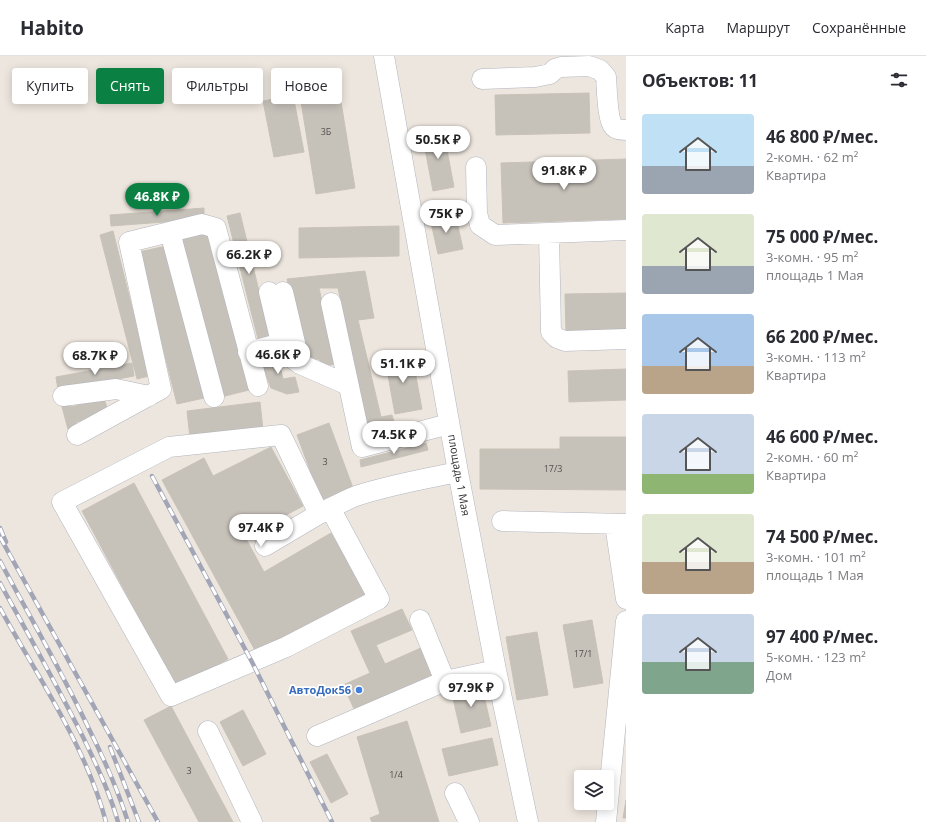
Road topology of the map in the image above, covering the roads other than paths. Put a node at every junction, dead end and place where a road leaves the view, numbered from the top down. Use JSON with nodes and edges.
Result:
{"nodes":[{"id":1,"x":384,"y":56,"type":"edge"},
{"id":2,"x":482,"y":79,"type":"dead end"},
{"id":3,"x":626,"y":130,"type":"edge"},
{"id":4,"x":476,"y":167,"type":"dead end"},
{"id":5,"x":626,"y":230,"type":"edge"},
{"id":6,"x":170,"y":232,"type":"junction"},
{"id":7,"x":549,"y":234,"type":"junction"},
{"id":8,"x":331,"y":303,"type":"dead end"},
{"id":9,"x":626,"y":339,"type":"edge"},
{"id":10,"x":283,"y":351,"type":"junction"},
{"id":11,"x":248,"y":352,"type":"junction"},
{"id":12,"x":300,"y":364,"type":"junction"},
{"id":13,"x":348,"y":384,"type":"junction"},
{"id":14,"x":258,"y":386,"type":"dead end"},
{"id":15,"x":63,"y":396,"type":"dead end"},
{"id":16,"x":149,"y":396,"type":"junction"},
{"id":17,"x":214,"y":397,"type":"dead end"},
{"id":18,"x":450,"y":424,"type":"junction"},
{"id":19,"x":77,"y":435,"type":"dead end"},
{"id":20,"x":458,"y":472,"type":"junction"},
{"id":21,"x":325,"y":511,"type":"junction"},
{"id":22,"x":502,"y":521,"type":"dead end"},
{"id":23,"x":621,"y":524,"type":"edge"},
{"id":24,"x":265,"y":546,"type":"dead end"},
{"id":25,"x":626,"y":599,"type":"edge"},
{"id":26,"x":420,"y":620,"type":"dead end"},
{"id":27,"x":626,"y":621,"type":"edge"},
{"id":28,"x":496,"y":670,"type":"junction"},
{"id":29,"x":445,"y":681,"type":"junction"},
{"id":30,"x":208,"y":731,"type":"dead end"},
{"id":31,"x":317,"y":736,"type":"dead end"},
{"id":32,"x":455,"y":793,"type":"dead end"},
{"id":33,"x":252,"y":822,"type":"edge"},
{"id":34,"x":469,"y":822,"type":"edge"},
{"id":35,"x":528,"y":822,"type":"edge"},
{"id":36,"x":606,"y":822,"type":"edge"}],
"edges":[{"from":1,"to":18,"type":"street","name":"площадь 1 Мая"},
{"from":2,"to":3,"type":"street"},
{"from":4,"to":7,"type":"street"},
{"from":5,"to":7,"type":"street"},
{"from":6,"to":11,"type":"street"},
{"from":6,"to":16,"type":"street"},
{"from":6,"to":17,"type":"street"},
{"from":7,"to":9,"type":"street"},
{"from":8,"to":13,"type":"street"},
{"from":10,"to":11,"type":"street"},
{"from":10,"to":12,"type":"street"},
{"from":10,"to":12,"type":"street"},
{"from":11,"to":14,"type":"street"},
{"from":12,"to":13,"type":"street"},
{"from":13,"to":18,"type":"street"},
{"from":15,"to":16,"type":"street"},
{"from":16,"to":19,"type":"street"},
{"from":18,"to":20,"type":"street","name":"площадь 1 Мая"},
{"from":20,"to":21,"type":"street"},
{"from":20,"to":28,"type":"street","name":"площадь 1 Мая"},
{"from":21,"to":21,"type":"street"},
{"from":21,"to":24,"type":"street"},
{"from":22,"to":23,"type":"street"},
{"from":23,"to":25,"type":"street"},
{"from":26,"to":29,"type":"street"},
{"from":27,"to":36,"type":"street"},
{"from":28,"to":29,"type":"street"},
{"from":28,"to":35,"type":"street","name":"площадь 1 Мая"},
{"from":29,"to":31,"type":"street"},
{"from":30,"to":33,"type":"street"},
{"from":32,"to":34,"type":"street"}]}
